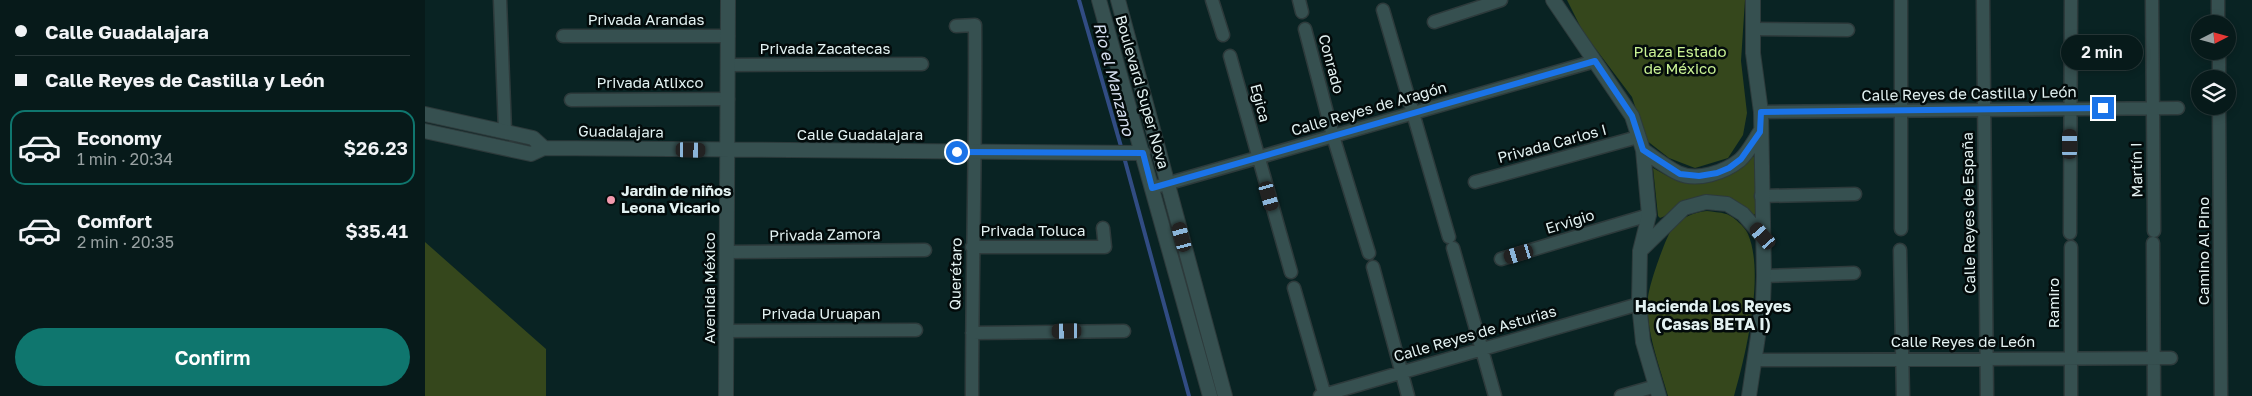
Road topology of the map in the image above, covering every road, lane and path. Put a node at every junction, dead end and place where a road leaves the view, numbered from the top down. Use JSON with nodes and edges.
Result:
{"nodes":[{"id":1,"x":500,"y":0,"type":"edge"},
{"id":2,"x":729,"y":0,"type":"edge"},
{"id":3,"x":1099,"y":0,"type":"edge"},
{"id":4,"x":1118,"y":0,"type":"edge"},
{"id":5,"x":1212,"y":0,"type":"edge"},
{"id":6,"x":1501,"y":0,"type":"edge"},
{"id":7,"x":1553,"y":0,"type":"edge"},
{"id":8,"x":1753,"y":0,"type":"edge"},
{"id":9,"x":1983,"y":0,"type":"edge"},
{"id":10,"x":2071,"y":0,"type":"edge"},
{"id":11,"x":2152,"y":0,"type":"edge"},
{"id":12,"x":2218,"y":0,"type":"edge"},
{"id":13,"x":1901,"y":1,"type":"edge"},
{"id":14,"x":1383,"y":10,"type":"dead end"},
{"id":15,"x":2218,"y":15,"type":"edge"},
{"id":16,"x":1434,"y":22,"type":"dead end"},
{"id":17,"x":956,"y":26,"type":"dead end"},
{"id":18,"x":1305,"y":29,"type":"dead end"},
{"id":19,"x":1753,"y":29,"type":"junction"},
{"id":20,"x":1848,"y":30,"type":"dead end"},
{"id":21,"x":1223,"y":35,"type":"dead end"},
{"id":22,"x":563,"y":36,"type":"dead end"},
{"id":23,"x":728,"y":36,"type":"junction"},
{"id":24,"x":1230,"y":56,"type":"dead end"},
{"id":25,"x":1595,"y":61,"type":"junction"},
{"id":26,"x":922,"y":64,"type":"dead end"},
{"id":27,"x":728,"y":65,"type":"junction"},
{"id":28,"x":728,"y":99,"type":"junction"},
{"id":29,"x":571,"y":100,"type":"dead end"},
{"id":30,"x":2152,"y":108,"type":"junction"},
{"id":31,"x":2178,"y":108,"type":"dead end"},
{"id":32,"x":2070,"y":109,"type":"junction"},
{"id":33,"x":1902,"y":110,"type":"junction"},
{"id":34,"x":1984,"y":110,"type":"junction"},
{"id":35,"x":1761,"y":112,"type":"junction"},
{"id":36,"x":1412,"y":113,"type":"junction"},
{"id":37,"x":425,"y":114,"type":"edge"},
{"id":38,"x":2219,"y":115,"type":"edge"},
{"id":39,"x":505,"y":130,"type":"junction"},
{"id":40,"x":425,"y":131,"type":"edge"},
{"id":41,"x":1760,"y":132,"type":"junction"},
{"id":42,"x":1333,"y":136,"type":"junction"},
{"id":43,"x":1641,"y":144,"type":"junction"},
{"id":44,"x":544,"y":148,"type":"junction"},
{"id":45,"x":727,"y":150,"type":"junction"},
{"id":46,"x":976,"y":152,"type":"junction"},
{"id":47,"x":1139,"y":153,"type":"junction"},
{"id":48,"x":1258,"y":158,"type":"junction"},
{"id":49,"x":1475,"y":182,"type":"dead end"},
{"id":50,"x":1168,"y":184,"type":"junction"},
{"id":51,"x":1152,"y":188,"type":"junction"},
{"id":52,"x":1855,"y":194,"type":"dead end"},
{"id":53,"x":1761,"y":196,"type":"junction"},
{"id":54,"x":1649,"y":215,"type":"junction"},
{"id":55,"x":1103,"y":228,"type":"dead end"},
{"id":56,"x":1901,"y":229,"type":"dead end"},
{"id":57,"x":2070,"y":233,"type":"dead end"},
{"id":58,"x":1763,"y":236,"type":"junction"},
{"id":59,"x":972,"y":247,"type":"junction"},
{"id":60,"x":2071,"y":247,"type":"dead end"},
{"id":61,"x":925,"y":250,"type":"dead end"},
{"id":62,"x":1900,"y":250,"type":"dead end"},
{"id":63,"x":1640,"y":251,"type":"junction"},
{"id":64,"x":727,"y":252,"type":"junction"},
{"id":65,"x":1369,"y":253,"type":"dead end"},
{"id":66,"x":1501,"y":259,"type":"dead end"},
{"id":67,"x":1373,"y":267,"type":"dead end"},
{"id":68,"x":1291,"y":272,"type":"dead end"},
{"id":69,"x":1854,"y":274,"type":"dead end"},
{"id":70,"x":1764,"y":276,"type":"junction"},
{"id":71,"x":1294,"y":288,"type":"dead end"},
{"id":72,"x":1639,"y":304,"type":"junction"},
{"id":73,"x":916,"y":330,"type":"dead end"},
{"id":74,"x":1124,"y":330,"type":"dead end"},
{"id":75,"x":726,"y":331,"type":"junction"},
{"id":76,"x":972,"y":333,"type":"junction"},
{"id":77,"x":1481,"y":349,"type":"junction"},
{"id":78,"x":1987,"y":358,"type":"junction"},
{"id":79,"x":2070,"y":358,"type":"junction"},
{"id":80,"x":2154,"y":358,"type":"junction"},
{"id":81,"x":2171,"y":358,"type":"dead end"},
{"id":82,"x":1902,"y":359,"type":"junction"},
{"id":83,"x":1755,"y":360,"type":"junction"},
{"id":84,"x":1401,"y":372,"type":"junction"},
{"id":85,"x":1658,"y":391,"type":"edge"},
{"id":86,"x":726,"y":396,"type":"edge"},
{"id":87,"x":972,"y":396,"type":"edge"},
{"id":88,"x":1210,"y":396,"type":"edge"},
{"id":89,"x":1225,"y":396,"type":"edge"},
{"id":90,"x":1323,"y":396,"type":"edge"},
{"id":91,"x":1408,"y":396,"type":"edge"},
{"id":92,"x":1495,"y":396,"type":"edge"},
{"id":93,"x":1621,"y":396,"type":"edge"},
{"id":94,"x":1749,"y":396,"type":"edge"},
{"id":95,"x":1903,"y":396,"type":"edge"},
{"id":96,"x":1987,"y":396,"type":"edge"},
{"id":97,"x":2071,"y":396,"type":"edge"},
{"id":98,"x":2154,"y":396,"type":"edge"},
{"id":99,"x":2221,"y":396,"type":"edge"}],
"edges":[{"from":1,"to":39,"type":"street"},
{"from":2,"to":23,"type":"street","name":"Avenida México"},
{"from":3,"to":47,"type":"street","name":"Boulevard Super Nova"},
{"from":4,"to":50,"type":"street","name":"Boulevard Super Nova"},
{"from":5,"to":21,"type":"street"},
{"from":6,"to":16,"type":"street"},
{"from":7,"to":25,"type":"street"},
{"from":8,"to":19,"type":"street"},
{"from":9,"to":34,"type":"street","name":"Calle Reyes de España"},
{"from":10,"to":32,"type":"street"},
{"from":11,"to":30,"type":"street","name":"Martín I"},
{"from":12,"to":15,"type":"street"},
{"from":13,"to":33,"type":"street"},
{"from":14,"to":36,"type":"street"},
{"from":17,"to":46,"type":"street","name":"Querétaro"},
{"from":18,"to":42,"type":"street","name":"Conrado"},
{"from":19,"to":20,"type":"street"},
{"from":19,"to":35,"type":"street"},
{"from":22,"to":23,"type":"street","name":"Privada Arandas"},
{"from":23,"to":27,"type":"street","name":"Avenida México"},
{"from":24,"to":48,"type":"street","name":"Egica"},
{"from":25,"to":36,"type":"street","name":"Calle Reyes de Aragón"},
{"from":25,"to":43,"type":"street"},
{"from":26,"to":27,"type":"street","name":"Privada Zacatecas"},
{"from":27,"to":28,"type":"street","name":"Avenida México"},
{"from":28,"to":29,"type":"street","name":"Privada Atlixco"},
{"from":28,"to":45,"type":"street","name":"Avenida México"},
{"from":30,"to":31,"type":"street","name":"Calle Reyes de Castilla y León"},
{"from":30,"to":32,"type":"street","name":"Calle Reyes de Castilla y León"},
{"from":30,"to":80,"type":"street","name":"Martín I"},
{"from":32,"to":34,"type":"street","name":"Calle Reyes de Castilla y León"},
{"from":32,"to":57,"type":"street"},
{"from":33,"to":34,"type":"street","name":"Calle Reyes de Castilla y León"},
{"from":33,"to":35,"type":"street","name":"Calle Reyes de Castilla y León"},
{"from":33,"to":56,"type":"street"},
{"from":34,"to":78,"type":"street","name":"Calle Reyes de España"},
{"from":35,"to":41,"type":"street"},
{"from":36,"to":42,"type":"street","name":"Calle Reyes de Aragón"},
{"from":36,"to":77,"type":"street"},
{"from":37,"to":39,"type":"street"},
{"from":38,"to":99,"type":"street","name":"Camino Al Pino"},
{"from":39,"to":44,"type":"street"},
{"from":40,"to":44,"type":"street","name":"Guadalajara"},
{"from":41,"to":43,"type":"street"},
{"from":41,"to":53,"type":"street"},
{"from":42,"to":48,"type":"street","name":"Calle Reyes de Aragón"},
{"from":42,"to":65,"type":"street","name":"Conrado"},
{"from":43,"to":49,"type":"street","name":"Privada Carlos I"},
{"from":43,"to":54,"type":"street"},
{"from":44,"to":45,"type":"street","name":"Guadalajara"},
{"from":45,"to":46,"type":"street","name":"Calle Guadalajara"},
{"from":45,"to":64,"type":"street","name":"Avenida México"},
{"from":46,"to":47,"type":"street","name":"Calle Guadalajara"},
{"from":46,"to":59,"type":"street","name":"Querétaro"},
{"from":47,"to":51,"type":"street","name":"Boulevard Super Nova"},
{"from":48,"to":50,"type":"street","name":"Calle Reyes de Aragón"},
{"from":48,"to":68,"type":"street","name":"Egica"},
{"from":50,"to":51,"type":"street","name":"Calle Reyes de Aragón"},
{"from":50,"to":89,"type":"street","name":"Boulevard Super Nova"},
{"from":51,"to":88,"type":"street","name":"Boulevard Super Nova"},
{"from":52,"to":53,"type":"street"},
{"from":53,"to":58,"type":"street"},
{"from":54,"to":63,"type":"street"},
{"from":54,"to":66,"type":"street","name":"Ervigio"},
{"from":55,"to":59,"type":"street","name":"Privada Toluca"},
{"from":58,"to":63,"type":"street"},
{"from":58,"to":70,"type":"street"},
{"from":59,"to":76,"type":"street","name":"Querétaro"},
{"from":60,"to":79,"type":"street","name":"Ramiro"},
{"from":61,"to":64,"type":"street","name":"Privada Zamora"},
{"from":62,"to":82,"type":"street"},
{"from":63,"to":72,"type":"street"},
{"from":64,"to":75,"type":"street","name":"Avenida México"},
{"from":67,"to":84,"type":"street"},
{"from":69,"to":70,"type":"street"},
{"from":70,"to":83,"type":"street"},
{"from":71,"to":90,"type":"street"},
{"from":72,"to":77,"type":"street","name":"Calle Reyes de Asturias"},
{"from":72,"to":85,"type":"street"},
{"from":73,"to":75,"type":"street","name":"Privada Uruapan"},
{"from":74,"to":76,"type":"street"},
{"from":75,"to":86,"type":"street","name":"Avenida México"},
{"from":76,"to":87,"type":"street","name":"Querétaro"},
{"from":77,"to":84,"type":"street","name":"Calle Reyes de Asturias"},
{"from":77,"to":92,"type":"street"},
{"from":78,"to":79,"type":"street","name":"Calle Reyes de León"},
{"from":78,"to":82,"type":"street","name":"Calle Reyes de León"},
{"from":78,"to":96,"type":"street","name":"Calle Reyes de España"},
{"from":79,"to":80,"type":"street","name":"Calle Reyes de León"},
{"from":79,"to":97,"type":"street","name":"Ramiro"},
{"from":80,"to":81,"type":"street","name":"Calle Reyes de León"},
{"from":80,"to":98,"type":"street","name":"Martín I"},
{"from":82,"to":83,"type":"street","name":"Calle Reyes de León"},
{"from":82,"to":95,"type":"street"},
{"from":83,"to":94,"type":"street"},
{"from":84,"to":90,"type":"street","name":"Calle Reyes de Asturias"},
{"from":84,"to":91,"type":"street"},
{"from":85,"to":93,"type":"street"}]}
